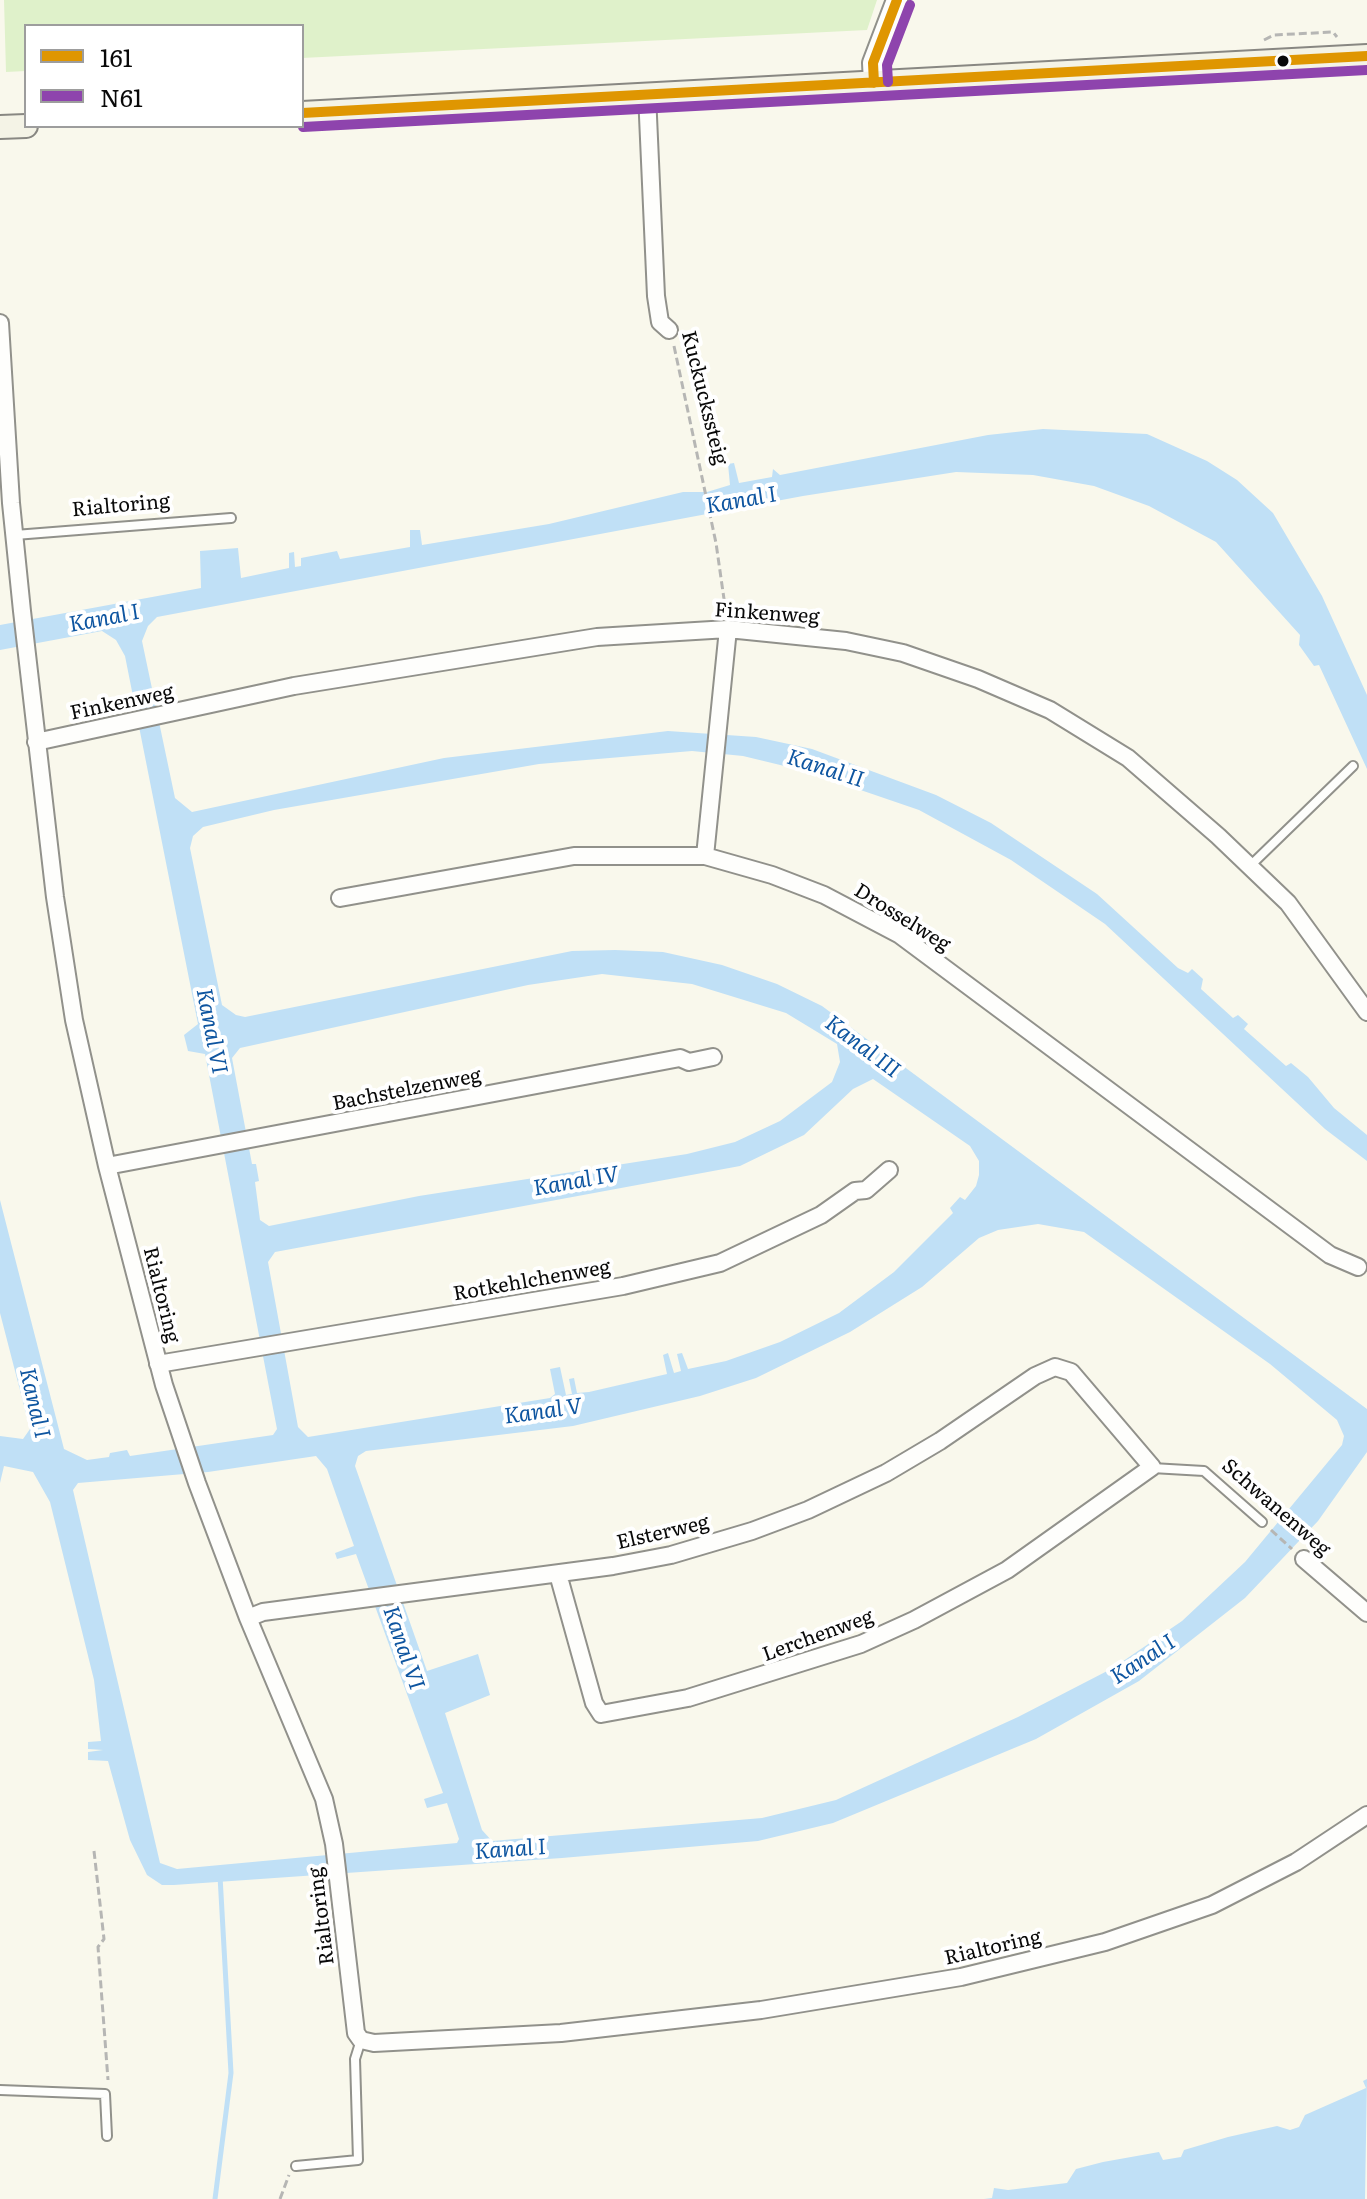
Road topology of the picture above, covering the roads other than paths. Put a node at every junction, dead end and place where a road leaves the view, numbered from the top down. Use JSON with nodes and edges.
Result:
{"nodes":[{"id":1,"x":897,"y":0,"type":"edge"},
{"id":2,"x":1367,"y":56,"type":"edge"},
{"id":3,"x":874,"y":83,"type":"junction"},
{"id":4,"x":647,"y":94,"type":"junction"},
{"id":5,"x":304,"y":113,"type":"edge"},
{"id":6,"x":24,"y":126,"type":"edge"},
{"id":7,"x":0,"y":127,"type":"edge"},
{"id":8,"x":0,"y":323,"type":"edge"},
{"id":9,"x":669,"y":330,"type":"road end"},
{"id":10,"x":5,"y":504,"type":"edge"},
{"id":11,"x":231,"y":518,"type":"dead end"},
{"id":12,"x":15,"y":535,"type":"junction"},
{"id":13,"x":728,"y":629,"type":"junction"},
{"id":14,"x":36,"y":742,"type":"junction"},
{"id":15,"x":1353,"y":766,"type":"dead end"},
{"id":16,"x":705,"y":856,"type":"junction"},
{"id":17,"x":1251,"y":865,"type":"junction"},
{"id":18,"x":340,"y":898,"type":"dead end"},
{"id":19,"x":1367,"y":1012,"type":"edge"},
{"id":20,"x":713,"y":1057,"type":"dead end"},
{"id":21,"x":107,"y":1166,"type":"junction"},
{"id":22,"x":889,"y":1170,"type":"dead end"},
{"id":23,"x":1358,"y":1267,"type":"dead end"},
{"id":24,"x":158,"y":1364,"type":"junction"},
{"id":25,"x":1152,"y":1467,"type":"junction"},
{"id":26,"x":1262,"y":1522,"type":"road end"},
{"id":27,"x":1304,"y":1559,"type":"road end"},
{"id":28,"x":558,"y":1574,"type":"junction"},
{"id":29,"x":1367,"y":1613,"type":"edge"},
{"id":30,"x":248,"y":1618,"type":"junction"},
{"id":31,"x":1367,"y":1815,"type":"edge"},
{"id":32,"x":361,"y":2040,"type":"junction"},
{"id":33,"x":0,"y":2090,"type":"edge"},
{"id":34,"x":107,"y":2136,"type":"dead end"},
{"id":35,"x":296,"y":2166,"type":"road end"}],
"edges":[{"from":1,"to":3,"type":"street"},
{"from":2,"to":3,"type":"main road"},
{"from":3,"to":4,"type":"main road"},
{"from":4,"to":5,"type":"main road"},
{"from":4,"to":9,"type":"street","name":"Kuckuckssteig"},
{"from":6,"to":7,"type":"main road"},
{"from":8,"to":10,"type":"street","name":"Rialtoring"},
{"from":10,"to":12,"type":"street","name":"Rialtoring"},
{"from":11,"to":12,"type":"lane","name":"Rialtoring"},
{"from":12,"to":14,"type":"street","name":"Rialtoring"},
{"from":13,"to":14,"type":"street","name":"Finkenweg"},
{"from":13,"to":16,"type":"street"},
{"from":13,"to":17,"type":"street","name":"Finkenweg"},
{"from":14,"to":21,"type":"street","name":"Rialtoring"},
{"from":15,"to":17,"type":"lane"},
{"from":16,"to":18,"type":"street","name":"Drosselweg"},
{"from":16,"to":23,"type":"street","name":"Drosselweg"},
{"from":17,"to":19,"type":"street","name":"Finkenweg"},
{"from":20,"to":21,"type":"street","name":"Bachstelzenweg"},
{"from":21,"to":24,"type":"street","name":"Rialtoring"},
{"from":22,"to":24,"type":"street","name":"Rotkehlchenweg"},
{"from":24,"to":30,"type":"street","name":"Rialtoring"},
{"from":25,"to":26,"type":"lane","name":"Schwanenweg"},
{"from":25,"to":28,"type":"street","name":"Elsterweg"},
{"from":25,"to":28,"type":"street","name":"Lerchenweg"},
{"from":27,"to":29,"type":"street","name":"Schwanenweg"},
{"from":28,"to":30,"type":"street","name":"Elsterweg"},
{"from":30,"to":32,"type":"street","name":"Rialtoring"},
{"from":31,"to":32,"type":"street","name":"Rialtoring"},
{"from":32,"to":35,"type":"lane","name":"Rialtoring"},
{"from":33,"to":34,"type":"lane"}]}
